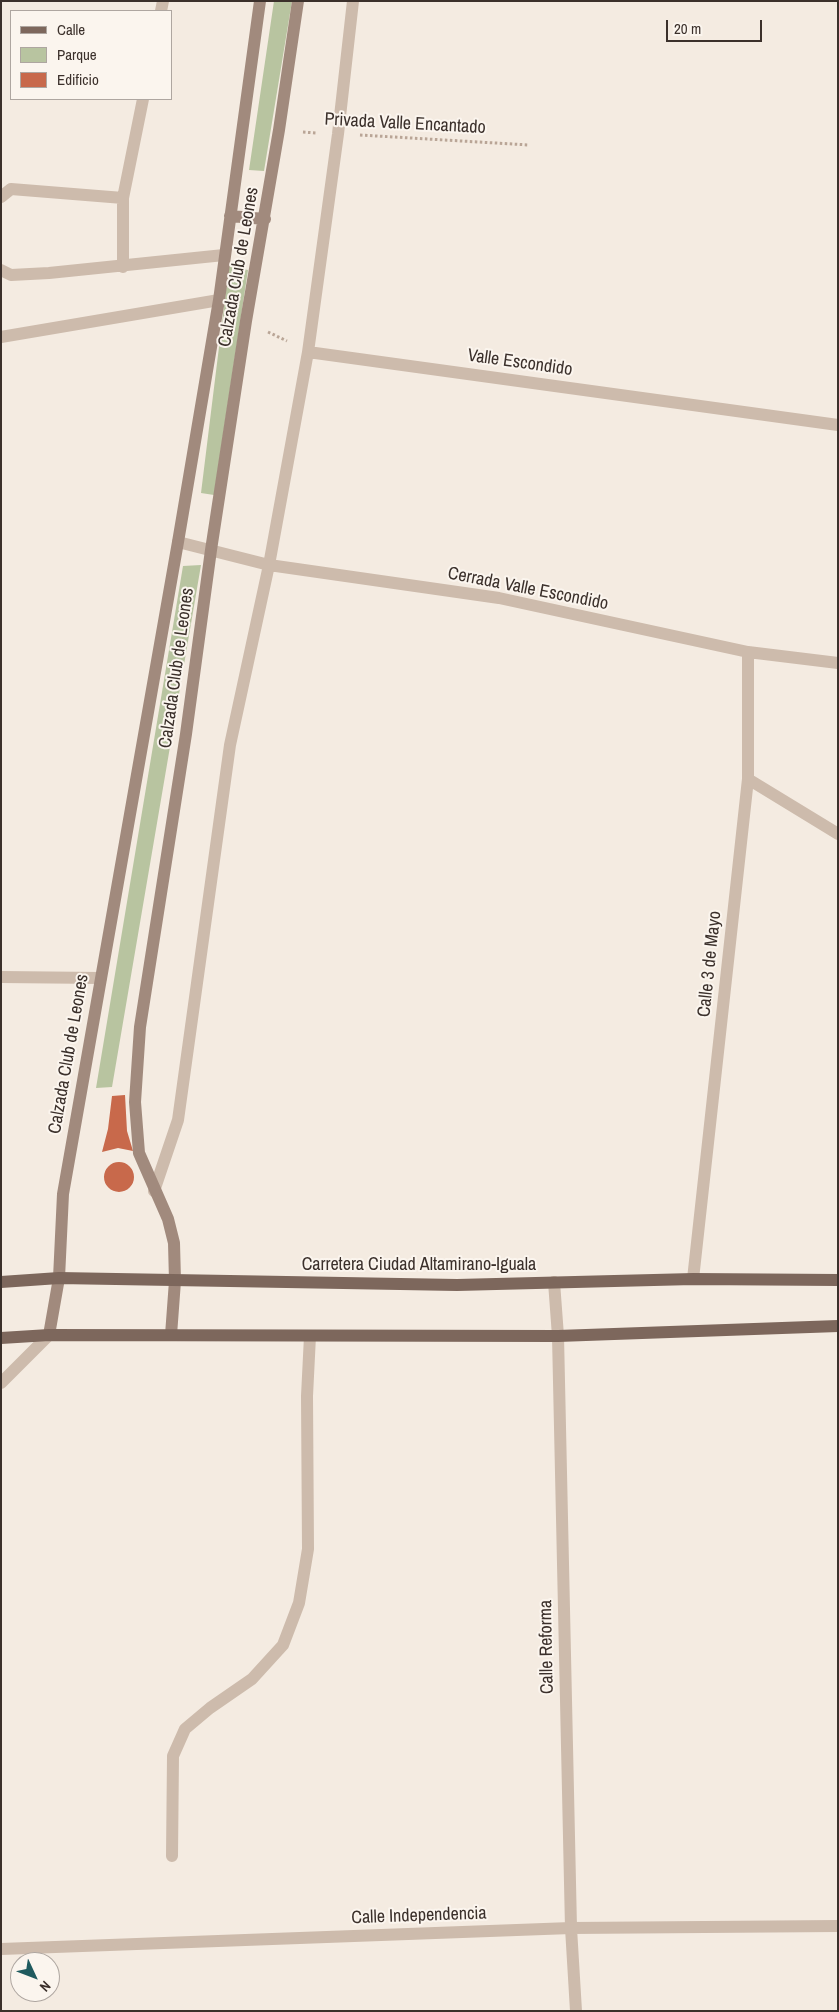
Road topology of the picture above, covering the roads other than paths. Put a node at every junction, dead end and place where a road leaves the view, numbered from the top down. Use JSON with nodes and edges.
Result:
{"nodes":[{"id":1,"x":260,"y":1,"type":"edge"},
{"id":2,"x":298,"y":1,"type":"edge"},
{"id":3,"x":353,"y":1,"type":"edge"},
{"id":4,"x":143,"y":100,"type":"edge"},
{"id":5,"x":1,"y":197,"type":"edge"},
{"id":6,"x":123,"y":198,"type":"junction"},
{"id":7,"x":230,"y":216,"type":"junction"},
{"id":8,"x":265,"y":219,"type":"junction"},
{"id":9,"x":224,"y":255,"type":"junction"},
{"id":10,"x":123,"y":267,"type":"junction"},
{"id":11,"x":1,"y":270,"type":"edge"},
{"id":12,"x":218,"y":300,"type":"junction"},
{"id":13,"x":1,"y":337,"type":"edge"},
{"id":14,"x":308,"y":352,"type":"junction"},
{"id":15,"x":838,"y":425,"type":"edge"},
{"id":16,"x":178,"y":542,"type":"junction"},
{"id":17,"x":211,"y":550,"type":"junction"},
{"id":18,"x":269,"y":565,"type":"junction"},
{"id":19,"x":748,"y":652,"type":"junction"},
{"id":20,"x":838,"y":663,"type":"edge"},
{"id":21,"x":748,"y":779,"type":"junction"},
{"id":22,"x":838,"y":834,"type":"edge"},
{"id":23,"x":1,"y":977,"type":"edge"},
{"id":24,"x":101,"y":978,"type":"junction"},
{"id":25,"x":154,"y":1191,"type":"junction"},
{"id":26,"x":58,"y":1278,"type":"junction"},
{"id":27,"x":693,"y":1279,"type":"junction"},
{"id":28,"x":838,"y":1280,"type":"edge"},
{"id":29,"x":175,"y":1281,"type":"junction"},
{"id":30,"x":1,"y":1282,"type":"edge"},
{"id":31,"x":554,"y":1282,"type":"junction"},
{"id":32,"x":838,"y":1326,"type":"edge"},
{"id":33,"x":48,"y":1335,"type":"junction"},
{"id":34,"x":171,"y":1335,"type":"junction"},
{"id":35,"x":310,"y":1336,"type":"junction"},
{"id":36,"x":558,"y":1336,"type":"junction"},
{"id":37,"x":1,"y":1338,"type":"edge"},
{"id":38,"x":1,"y":1383,"type":"edge"},
{"id":39,"x":172,"y":1856,"type":"dead end"},
{"id":40,"x":838,"y":1926,"type":"edge"},
{"id":41,"x":571,"y":1928,"type":"junction"},
{"id":42,"x":1,"y":1949,"type":"edge"},
{"id":43,"x":576,"y":2011,"type":"edge"}],
"edges":[{"from":1,"to":7,"type":"main road","name":"Calzada Club de Leones"},
{"from":2,"to":8,"type":"main road","name":"Calzada Club de Leones"},
{"from":3,"to":14,"type":"street"},
{"from":4,"to":6,"type":"street"},
{"from":5,"to":6,"type":"street"},
{"from":6,"to":10,"type":"street"},
{"from":7,"to":8,"type":"main road"},
{"from":7,"to":9,"type":"main road","name":"Calzada Club de Leones"},
{"from":8,"to":17,"type":"main road","name":"Calzada Club de Leones"},
{"from":9,"to":10,"type":"street"},
{"from":9,"to":12,"type":"main road","name":"Calzada Club de Leones"},
{"from":10,"to":11,"type":"street"},
{"from":12,"to":13,"type":"street"},
{"from":12,"to":16,"type":"main road","name":"Calzada Club de Leones"},
{"from":14,"to":15,"type":"street","name":"Valle Escondido"},
{"from":14,"to":18,"type":"street"},
{"from":16,"to":17,"type":"street","name":"Cerrada Valle Escondido"},
{"from":16,"to":24,"type":"main road","name":"Calzada Club de Leones"},
{"from":17,"to":18,"type":"street","name":"Cerrada Valle Escondido"},
{"from":17,"to":25,"type":"main road","name":"Calzada Club de Leones"},
{"from":18,"to":19,"type":"street","name":"Cerrada Valle Escondido"},
{"from":18,"to":25,"type":"street"},
{"from":19,"to":20,"type":"street","name":"Cerrada Valle Escondido"},
{"from":19,"to":21,"type":"street","name":"Calle 3 de Mayo"},
{"from":21,"to":22,"type":"street"},
{"from":21,"to":27,"type":"street","name":"Calle 3 de Mayo"},
{"from":23,"to":24,"type":"street"},
{"from":24,"to":26,"type":"main road","name":"Calzada Club de Leones"},
{"from":25,"to":29,"type":"main road","name":"Calzada Club de Leones"},
{"from":26,"to":29,"type":"main road","name":"Carretera Ciudad Altamirano-Iguala"},
{"from":26,"to":30,"type":"main road","name":"Carretera Ciudad Altamirano-Iguala"},
{"from":26,"to":33,"type":"main road","name":"Calzada Club de Leones"},
{"from":27,"to":28,"type":"main road","name":"Carretera Ciudad Altamirano-Iguala"},
{"from":27,"to":31,"type":"main road","name":"Carretera Ciudad Altamirano-Iguala"},
{"from":29,"to":31,"type":"main road","name":"Carretera Ciudad Altamirano-Iguala"},
{"from":29,"to":34,"type":"main road","name":"Calzada Club de Leones"},
{"from":31,"to":36,"type":"street","name":"Calle Reforma"},
{"from":32,"to":36,"type":"main road"},
{"from":33,"to":34,"type":"main road"},
{"from":33,"to":37,"type":"main road"},
{"from":33,"to":38,"type":"street"},
{"from":34,"to":35,"type":"main road"},
{"from":35,"to":36,"type":"main road"},
{"from":35,"to":39,"type":"street"},
{"from":36,"to":41,"type":"street","name":"Calle Reforma"},
{"from":40,"to":41,"type":"street","name":"Calle Independencia"},
{"from":41,"to":42,"type":"street","name":"Calle Independencia"},
{"from":41,"to":43,"type":"street","name":"Calle Reforma"}]}
